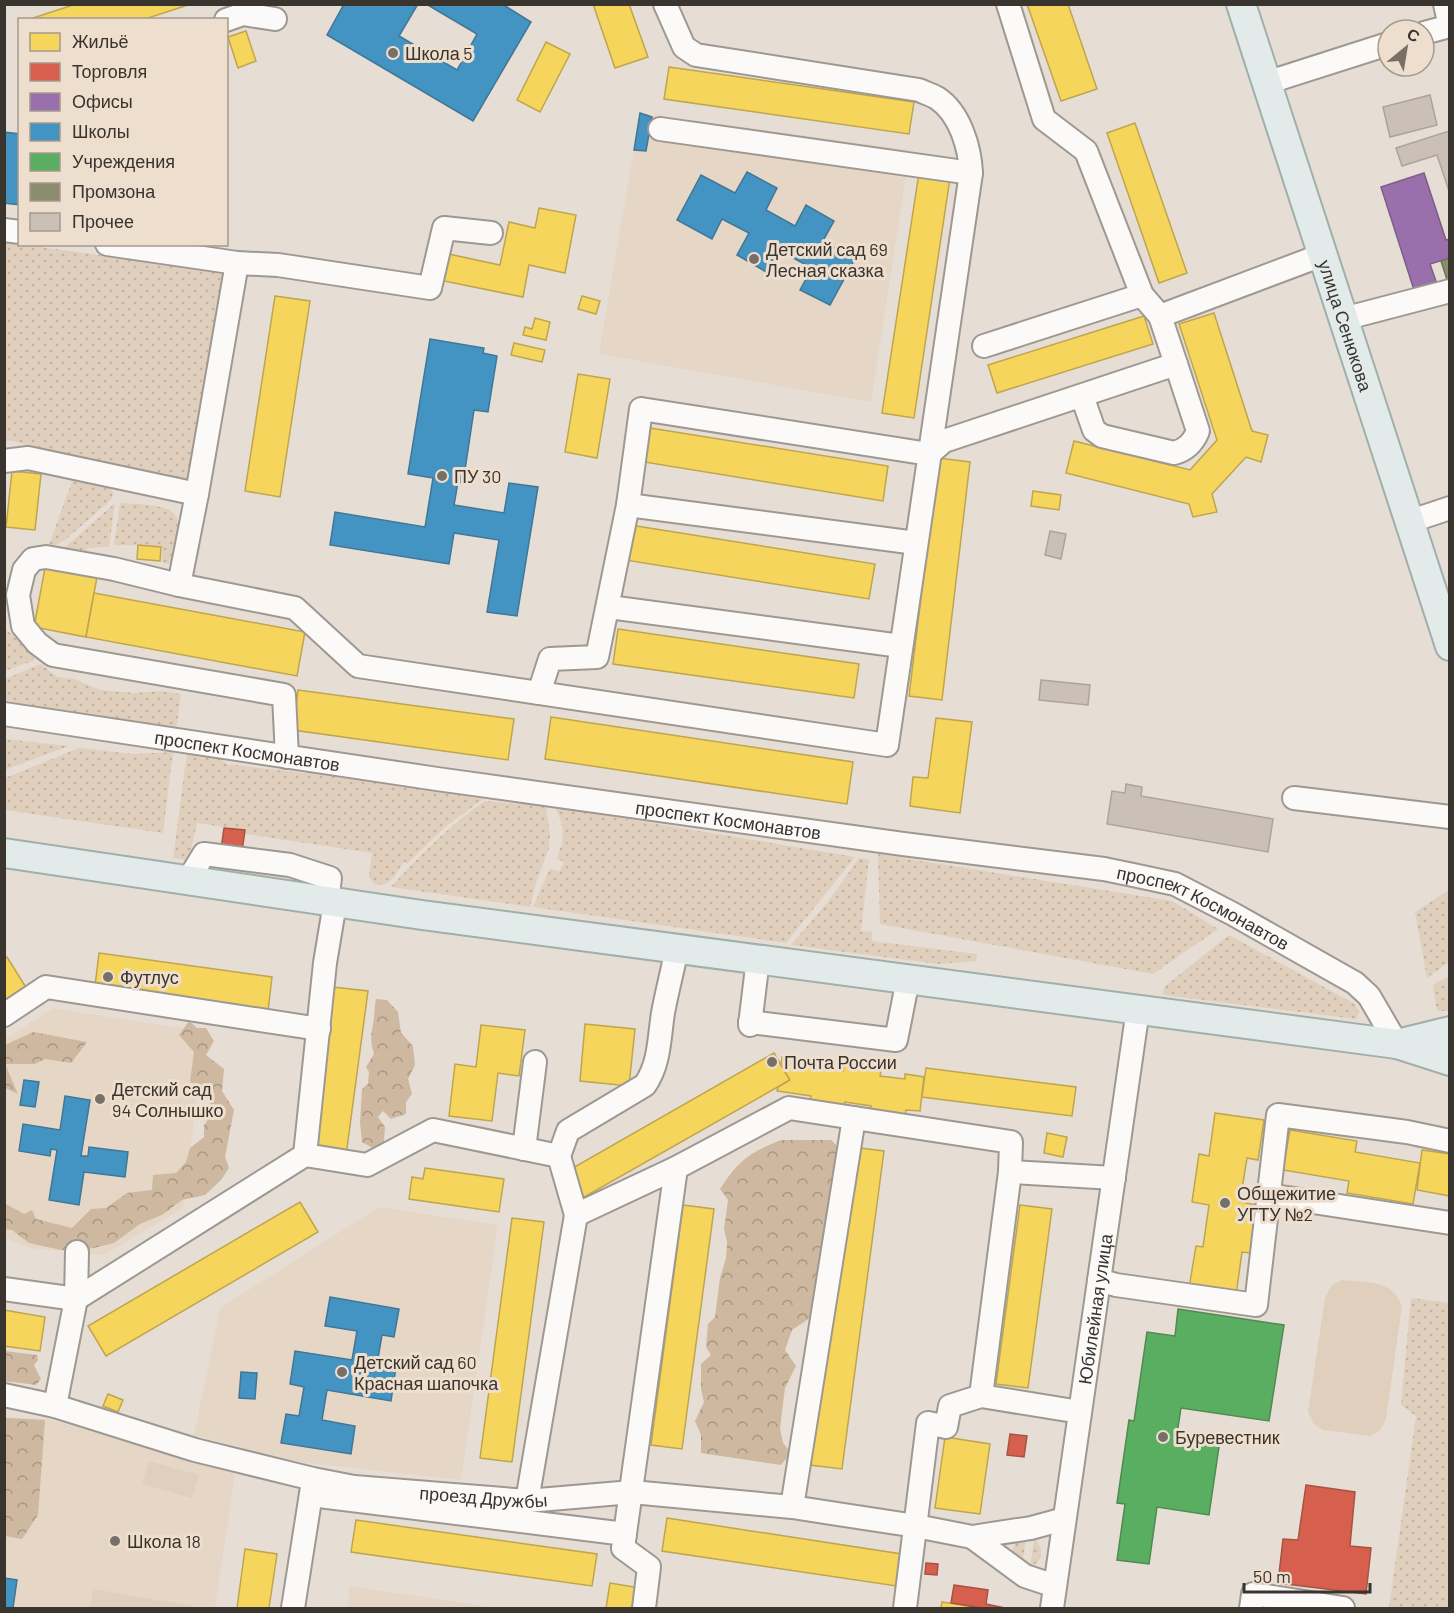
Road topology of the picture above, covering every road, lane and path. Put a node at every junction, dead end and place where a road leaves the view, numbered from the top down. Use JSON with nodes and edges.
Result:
{"nodes":[{"id":1,"x":665,"y":4,"type":"edge"},
{"id":2,"x":1008,"y":4,"type":"edge"},
{"id":3,"x":1241,"y":4,"type":"edge"},
{"id":4,"x":1445,"y":4,"type":"edge"},
{"id":5,"x":228,"y":19,"type":"edge"},
{"id":6,"x":276,"y":19,"type":"dead end"},
{"id":7,"x":1449,"y":26,"type":"edge"},
{"id":8,"x":1376,"y":48,"type":"edge"},
{"id":9,"x":1266,"y":83,"type":"junction"},
{"id":10,"x":660,"y":129,"type":"dead end"},
{"id":11,"x":971,"y":173,"type":"junction"},
{"id":12,"x":491,"y":233,"type":"dead end"},
{"id":13,"x":121,"y":246,"type":"edge"},
{"id":14,"x":1322,"y":255,"type":"junction"},
{"id":15,"x":237,"y":263,"type":"junction"},
{"id":16,"x":1449,"y":291,"type":"edge"},
{"id":17,"x":1142,"y":295,"type":"junction"},
{"id":18,"x":1160,"y":316,"type":"junction"},
{"id":19,"x":1343,"y":319,"type":"junction"},
{"id":20,"x":984,"y":346,"type":"dead end"},
{"id":21,"x":1176,"y":364,"type":"junction"},
{"id":22,"x":1082,"y":396,"type":"junction"},
{"id":23,"x":929,"y":454,"type":"junction"},
{"id":24,"x":4,"y":461,"type":"edge"},
{"id":25,"x":197,"y":494,"type":"junction"},
{"id":26,"x":628,"y":505,"type":"junction"},
{"id":27,"x":1449,"y":508,"type":"edge"},
{"id":28,"x":1408,"y":522,"type":"junction"},
{"id":29,"x":916,"y":543,"type":"junction"},
{"id":30,"x":180,"y":585,"type":"junction"},
{"id":31,"x":609,"y":607,"type":"junction"},
{"id":32,"x":902,"y":646,"type":"junction"},
{"id":33,"x":1449,"y":646,"type":"edge"},
{"id":34,"x":539,"y":693,"type":"junction"},
{"id":35,"x":4,"y":714,"type":"edge"},
{"id":36,"x":287,"y":757,"type":"junction"},
{"id":37,"x":1294,"y":798,"type":"dead end"},
{"id":38,"x":1449,"y":817,"type":"edge"},
{"id":39,"x":4,"y":853,"type":"edge"},
{"id":40,"x":331,"y":902,"type":"junction"},
{"id":41,"x":677,"y":948,"type":"junction"},
{"id":42,"x":758,"y":959,"type":"junction"},
{"id":43,"x":908,"y":979,"type":"junction"},
{"id":44,"x":1137,"y":1009,"type":"junction"},
{"id":45,"x":4,"y":1015,"type":"edge"},
{"id":46,"x":318,"y":1029,"type":"junction"},
{"id":47,"x":1449,"y":1031,"type":"edge"},
{"id":48,"x":1397,"y":1044,"type":"junction"},
{"id":49,"x":1449,"y":1061,"type":"edge"},
{"id":50,"x":535,"y":1062,"type":"dead end"},
{"id":51,"x":854,"y":1118,"type":"junction"},
{"id":52,"x":1449,"y":1141,"type":"edge"},
{"id":53,"x":524,"y":1149,"type":"junction"},
{"id":54,"x":305,"y":1155,"type":"junction"},
{"id":55,"x":560,"y":1156,"type":"junction"},
{"id":56,"x":676,"y":1168,"type":"junction"},
{"id":57,"x":1010,"y":1173,"type":"junction"},
{"id":58,"x":1114,"y":1178,"type":"junction"},
{"id":59,"x":1268,"y":1195,"type":"junction"},
{"id":60,"x":576,"y":1215,"type":"junction"},
{"id":61,"x":1449,"y":1223,"type":"edge"},
{"id":62,"x":77,"y":1252,"type":"dead end"},
{"id":63,"x":1099,"y":1280,"type":"junction"},
{"id":64,"x":4,"y":1289,"type":"edge"},
{"id":65,"x":76,"y":1299,"type":"junction"},
{"id":66,"x":4,"y":1395,"type":"edge"},
{"id":67,"x":981,"y":1396,"type":"junction"},
{"id":68,"x":55,"y":1406,"type":"junction"},
{"id":69,"x":1080,"y":1412,"type":"junction"},
{"id":70,"x":312,"y":1487,"type":"junction"},
{"id":71,"x":632,"y":1492,"type":"junction"},
{"id":72,"x":527,"y":1501,"type":"junction"},
{"id":73,"x":792,"y":1507,"type":"junction"},
{"id":74,"x":1065,"y":1519,"type":"junction"},
{"id":75,"x":916,"y":1526,"type":"junction"},
{"id":76,"x":625,"y":1534,"type":"junction"},
{"id":77,"x":972,"y":1537,"type":"junction"},
{"id":78,"x":1054,"y":1602,"type":"edge"},
{"id":79,"x":1315,"y":1606,"type":"edge"},
{"id":80,"x":293,"y":1608,"type":"edge"},
{"id":81,"x":644,"y":1608,"type":"edge"},
{"id":82,"x":905,"y":1608,"type":"edge"},
{"id":83,"x":1251,"y":1608,"type":"edge"},
{"id":84,"x":1343,"y":1608,"type":"edge"}],
"edges":[{"from":1,"to":11,"type":"street"},
{"from":2,"to":17,"type":"street"},
{"from":3,"to":9,"type":"main road","name":"улица Сенюкова"},
{"from":4,"to":7,"type":"street"},
{"from":5,"to":6,"type":"street"},
{"from":8,"to":9,"type":"street"},
{"from":9,"to":14,"type":"main road","name":"улица Сенюкова"},
{"from":10,"to":11,"type":"street"},
{"from":11,"to":23,"type":"street"},
{"from":12,"to":15,"type":"street"},
{"from":13,"to":15,"type":"street"},
{"from":14,"to":18,"type":"street"},
{"from":14,"to":19,"type":"main road","name":"улица Сенюкова"},
{"from":15,"to":25,"type":"street"},
{"from":16,"to":19,"type":"street"},
{"from":17,"to":18,"type":"street"},
{"from":17,"to":20,"type":"street"},
{"from":18,"to":21,"type":"street"},
{"from":19,"to":28,"type":"main road","name":"улица Сенюкова"},
{"from":21,"to":22,"type":"street"},
{"from":21,"to":22,"type":"street"},
{"from":22,"to":23,"type":"street"},
{"from":23,"to":26,"type":"street"},
{"from":23,"to":29,"type":"street"},
{"from":24,"to":25,"type":"street"},
{"from":25,"to":30,"type":"street"},
{"from":26,"to":29,"type":"street"},
{"from":26,"to":31,"type":"street"},
{"from":27,"to":28,"type":"street"},
{"from":28,"to":33,"type":"main road","name":"улица Сенюкова"},
{"from":29,"to":32,"type":"street"},
{"from":30,"to":34,"type":"street"},
{"from":30,"to":36,"type":"street"},
{"from":31,"to":32,"type":"street"},
{"from":31,"to":34,"type":"street"},
{"from":32,"to":34,"type":"street"},
{"from":35,"to":36,"type":"street","name":"проспект Космонавтов"},
{"from":36,"to":48,"type":"street","name":"проспект Космонавтов"},
{"from":37,"to":38,"type":"street"},
{"from":39,"to":40,"type":"main road"},
{"from":40,"to":41,"type":"main road"},
{"from":40,"to":46,"type":"street"},
{"from":41,"to":42,"type":"main road"},
{"from":41,"to":55,"type":"street"},
{"from":42,"to":43,"type":"main road"},
{"from":42,"to":43,"type":"street"},
{"from":43,"to":44,"type":"main road"},
{"from":44,"to":48,"type":"main road"},
{"from":44,"to":58,"type":"street","name":"Юбилейная улица"},
{"from":45,"to":46,"type":"street"},
{"from":46,"to":54,"type":"street"},
{"from":47,"to":48,"type":"main road"},
{"from":48,"to":49,"type":"main road"},
{"from":50,"to":53,"type":"street"},
{"from":51,"to":56,"type":"street"},
{"from":51,"to":57,"type":"street"},
{"from":51,"to":73,"type":"street"},
{"from":52,"to":59,"type":"street"},
{"from":53,"to":54,"type":"street"},
{"from":53,"to":55,"type":"street"},
{"from":54,"to":65,"type":"street"},
{"from":55,"to":60,"type":"street"},
{"from":56,"to":60,"type":"street"},
{"from":56,"to":71,"type":"street"},
{"from":57,"to":58,"type":"street"},
{"from":57,"to":67,"type":"street"},
{"from":58,"to":63,"type":"street","name":"Юбилейная улица"},
{"from":59,"to":61,"type":"street"},
{"from":59,"to":63,"type":"street"},
{"from":60,"to":72,"type":"street"},
{"from":62,"to":65,"type":"street"},
{"from":63,"to":69,"type":"street","name":"Юбилейная улица"},
{"from":64,"to":65,"type":"street"},
{"from":65,"to":68,"type":"street"},
{"from":66,"to":68,"type":"street","name":"проезд Дружбы"},
{"from":67,"to":69,"type":"street"},
{"from":67,"to":75,"type":"street"},
{"from":68,"to":70,"type":"street","name":"проезд Дружбы"},
{"from":69,"to":74,"type":"street","name":"Юбилейная улица"},
{"from":70,"to":72,"type":"street","name":"проезд Дружбы"},
{"from":70,"to":76,"type":"street"},
{"from":70,"to":80,"type":"street"},
{"from":71,"to":72,"type":"street","name":"проезд Дружбы"},
{"from":71,"to":73,"type":"street","name":"проезд Дружбы"},
{"from":71,"to":76,"type":"street"},
{"from":73,"to":75,"type":"street","name":"проезд Дружбы"},
{"from":74,"to":77,"type":"street","name":"проезд Дружбы"},
{"from":74,"to":78,"type":"street","name":"Юбилейная улица"},
{"from":75,"to":77,"type":"street","name":"проезд Дружбы"},
{"from":75,"to":82,"type":"street"},
{"from":76,"to":81,"type":"street"},
{"from":77,"to":78,"type":"street","name":"проезд Дружбы"},
{"from":79,"to":83,"type":"street"},
{"from":79,"to":84,"type":"street"}]}
